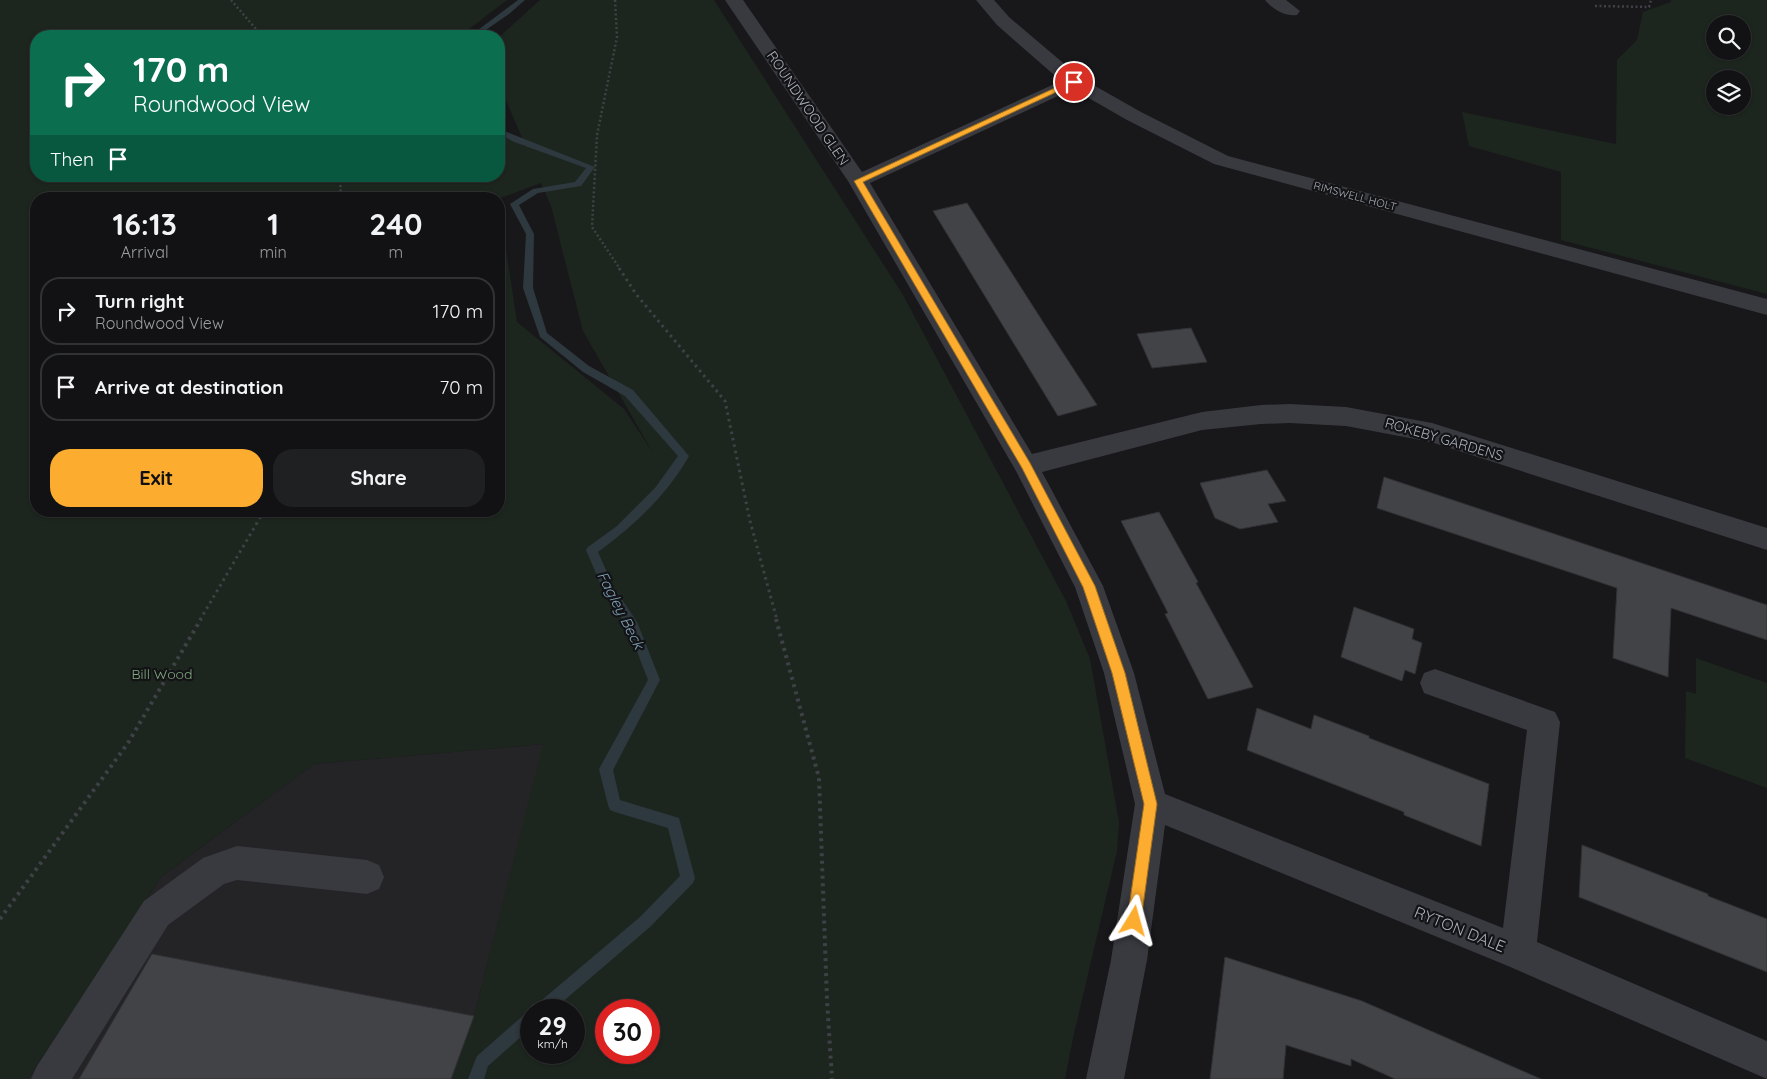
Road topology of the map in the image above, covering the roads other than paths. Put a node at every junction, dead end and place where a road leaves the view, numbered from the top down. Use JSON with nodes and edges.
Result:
{"nodes":[{"id":1,"x":734,"y":0,"type":"edge"},
{"id":2,"x":985,"y":0,"type":"edge"},
{"id":3,"x":1274,"y":0,"type":"edge"},
{"id":4,"x":1291,"y":11,"type":"dead end"},
{"id":5,"x":1074,"y":82,"type":"junction"},
{"id":6,"x":858,"y":181,"type":"junction"},
{"id":7,"x":1767,"y":307,"type":"edge"},
{"id":8,"x":1026,"y":466,"type":"junction"},
{"id":9,"x":1767,"y":539,"type":"edge"},
{"id":10,"x":1435,"y":683,"type":"dead end"},
{"id":11,"x":1151,"y":804,"type":"junction"},
{"id":12,"x":367,"y":877,"type":"dead end"},
{"id":13,"x":1518,"y":952,"type":"junction"},
{"id":14,"x":1767,"y":1060,"type":"edge"},
{"id":15,"x":50,"y":1079,"type":"edge"},
{"id":16,"x":1105,"y":1079,"type":"edge"}],
"edges":[{"from":1,"to":6,"type":"street","name":"ROUNDWOOD GLEN"},
{"from":2,"to":5,"type":"street","name":"RIMSWELL HOLT"},
{"from":3,"to":4,"type":"street"},
{"from":5,"to":6,"type":"street"},
{"from":5,"to":7,"type":"street","name":"RIMSWELL HOLT"},
{"from":6,"to":8,"type":"street","name":"ROUNDWOOD GLEN"},
{"from":8,"to":9,"type":"street","name":"ROKEBY GARDENS"},
{"from":8,"to":11,"type":"street","name":"ROUNDWOOD GLEN"},
{"from":10,"to":13,"type":"street"},
{"from":11,"to":13,"type":"street","name":"RYTON DALE"},
{"from":11,"to":16,"type":"street","name":"ROUNDWOOD GLEN"},
{"from":12,"to":15,"type":"street"},
{"from":13,"to":14,"type":"street","name":"RYTON DALE"}]}
